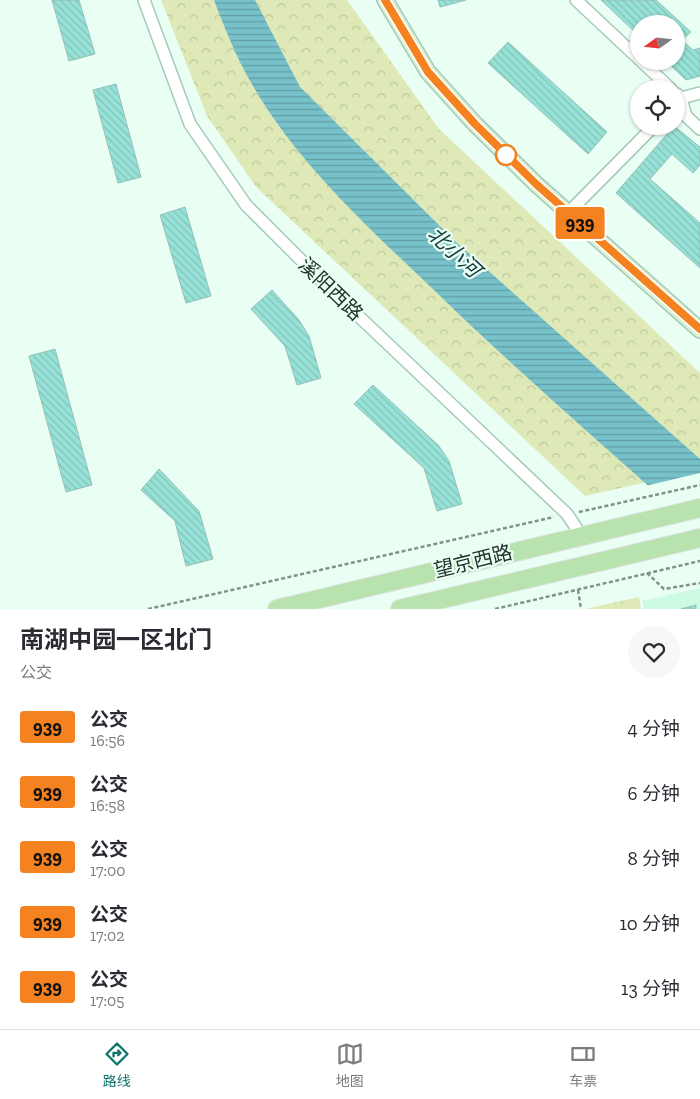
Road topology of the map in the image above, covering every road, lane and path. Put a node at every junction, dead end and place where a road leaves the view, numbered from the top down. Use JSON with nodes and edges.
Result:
{"nodes":[{"id":1,"x":144,"y":0,"type":"edge"},
{"id":2,"x":385,"y":0,"type":"edge"},
{"id":3,"x":576,"y":0,"type":"edge"},
{"id":4,"x":630,"y":51,"type":"edge"},
{"id":5,"x":651,"y":70,"type":"edge"},
{"id":6,"x":661,"y":80,"type":"edge"},
{"id":7,"x":700,"y":93,"type":"edge"},
{"id":8,"x":685,"y":97,"type":"edge"},
{"id":9,"x":685,"y":114,"type":"edge"},
{"id":10,"x":700,"y":129,"type":"edge"},
{"id":11,"x":645,"y":135,"type":"edge"},
{"id":12,"x":568,"y":213,"type":"junction"},
{"id":13,"x":700,"y":330,"type":"edge"},
{"id":14,"x":700,"y":485,"type":"edge"},
{"id":15,"x":700,"y":508,"type":"edge"},
{"id":16,"x":567,"y":514,"type":"junction"},
{"id":17,"x":581,"y":535,"type":"junction"},
{"id":18,"x":697,"y":539,"type":"edge"},
{"id":19,"x":700,"y":561,"type":"edge"},
{"id":20,"x":647,"y":573,"type":"junction"},
{"id":21,"x":700,"y":583,"type":"edge"},
{"id":22,"x":578,"y":590,"type":"junction"},
{"id":23,"x":148,"y":609,"type":"edge"},
{"id":24,"x":277,"y":609,"type":"edge"},
{"id":25,"x":400,"y":609,"type":"edge"},
{"id":26,"x":495,"y":609,"type":"edge"},
{"id":27,"x":581,"y":609,"type":"edge"}],
"edges":[{"from":1,"to":16,"type":"street","name":"溪阳西路"},
{"from":2,"to":12,"type":"street"},
{"from":3,"to":4,"type":"street"},
{"from":5,"to":6,"type":"street"},
{"from":7,"to":8,"type":"street"},
{"from":9,"to":10,"type":"street"},
{"from":11,"to":12,"type":"street"},
{"from":12,"to":13,"type":"street"},
{"from":14,"to":16,"type":"path"},
{"from":15,"to":17,"type":"main road","name":"望京西路"},
{"from":16,"to":17,"type":"street","name":"溪阳西路"},
{"from":16,"to":23,"type":"path"},
{"from":17,"to":24,"type":"main road","name":"望京西路"},
{"from":18,"to":25,"type":"main road","name":"望京西路"},
{"from":19,"to":20,"type":"path"},
{"from":20,"to":21,"type":"path"},
{"from":20,"to":22,"type":"path"},
{"from":22,"to":26,"type":"path"},
{"from":22,"to":27,"type":"path"}]}
